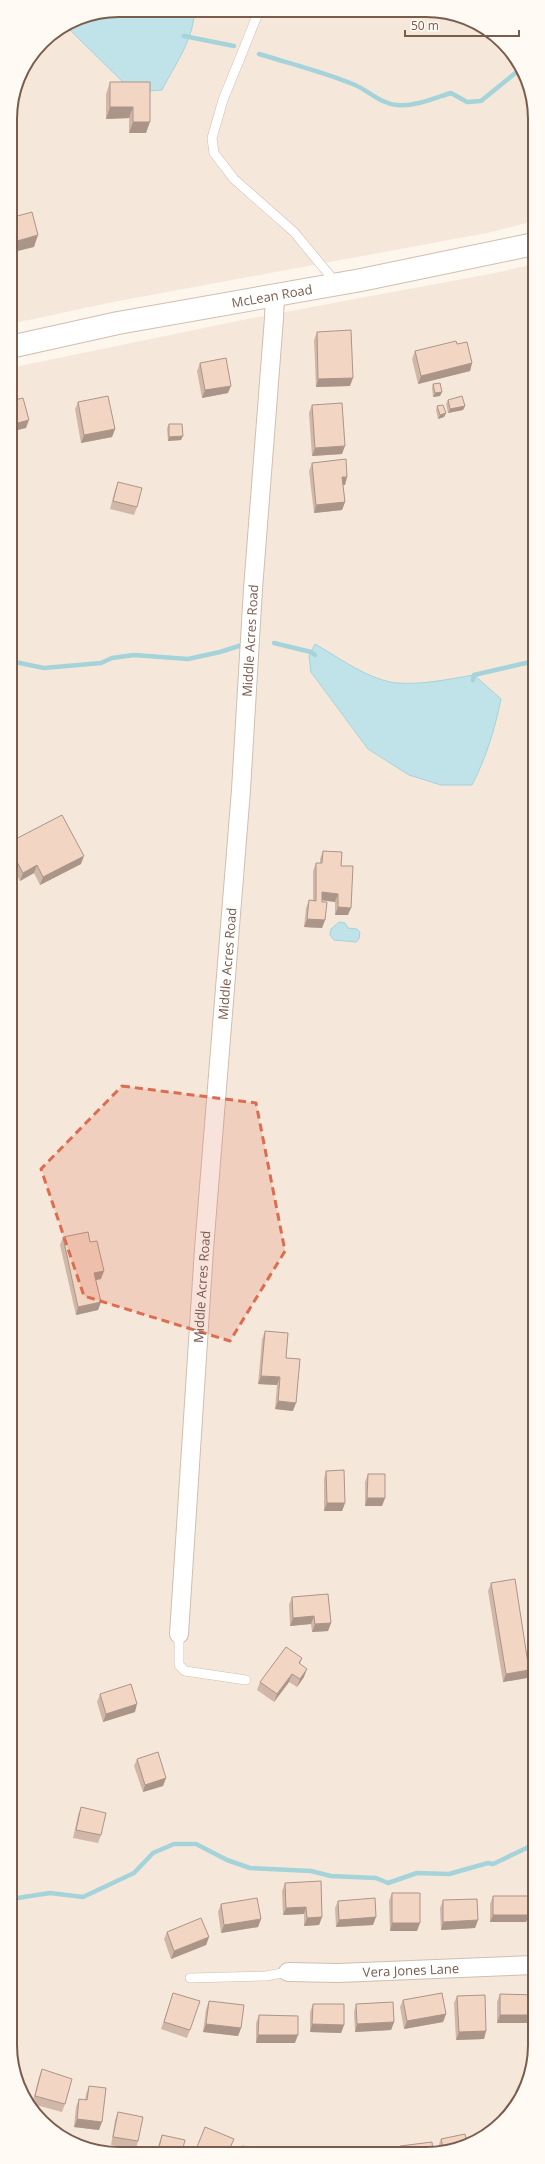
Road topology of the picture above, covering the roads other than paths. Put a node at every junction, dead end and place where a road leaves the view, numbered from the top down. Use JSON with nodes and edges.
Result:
{"nodes":[{"id":1,"x":257,"y":17,"type":"edge"},
{"id":2,"x":528,"y":245,"type":"edge"},
{"id":3,"x":337,"y":284,"type":"junction"},
{"id":4,"x":274,"y":294,"type":"junction"},
{"id":5,"x":17,"y":345,"type":"edge"},
{"id":6,"x":179,"y":1634,"type":"joint"},
{"id":7,"x":246,"y":1680,"type":"dead end"},
{"id":8,"x":528,"y":1965,"type":"edge"},
{"id":9,"x":288,"y":1972,"type":"joint"},
{"id":10,"x":190,"y":1978,"type":"dead end"}],
"edges":[{"from":1,"to":3,"type":"lane"},
{"from":2,"to":3,"type":"street","name":"McLean Road"},
{"from":3,"to":4,"type":"street","name":"McLean Road"},
{"from":4,"to":5,"type":"street","name":"McLean Road"},
{"from":4,"to":6,"type":"street","name":"Middle Acres Road"},
{"from":6,"to":7,"type":"lane"},
{"from":8,"to":9,"type":"street","name":"Vera Jones Lane"},
{"from":9,"to":10,"type":"lane"}]}
